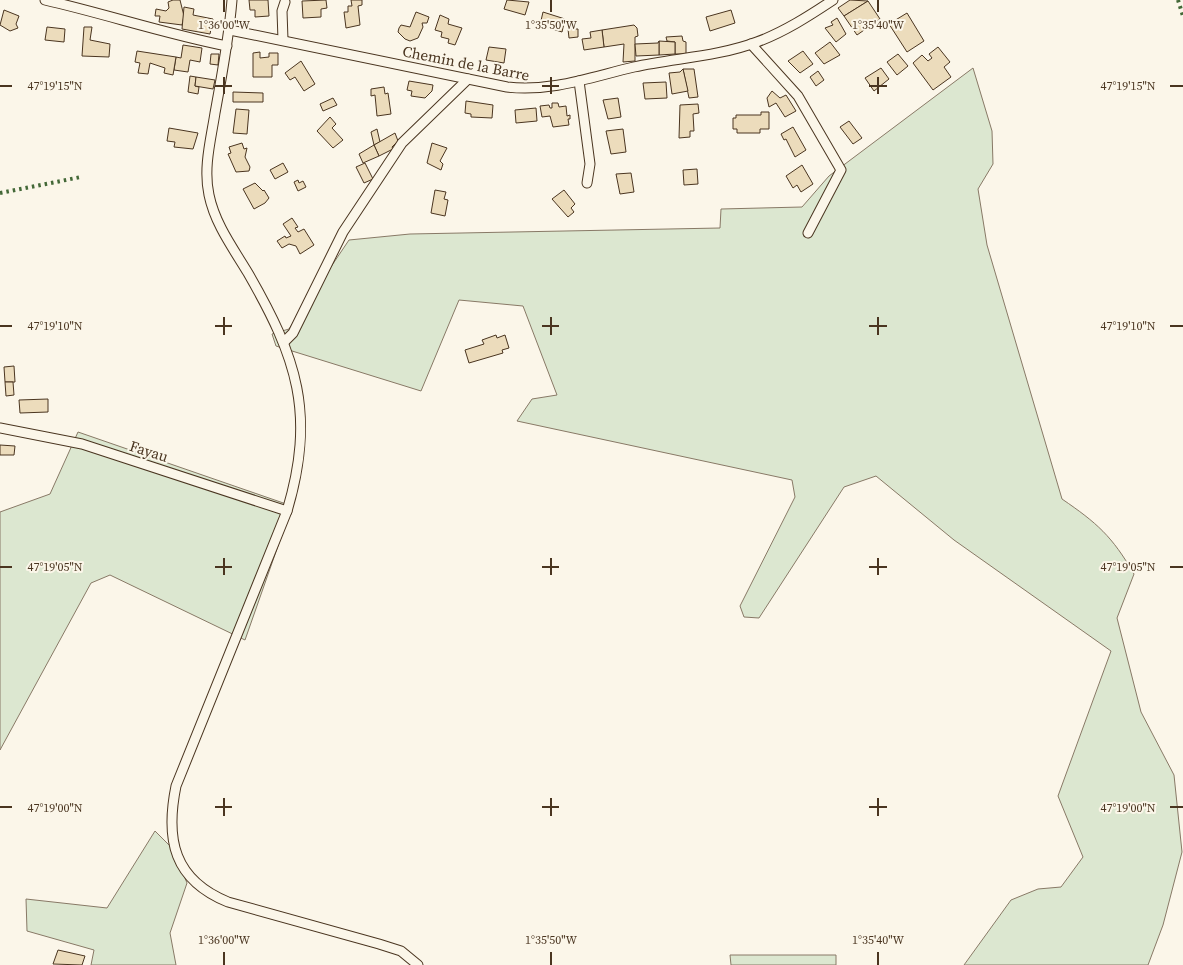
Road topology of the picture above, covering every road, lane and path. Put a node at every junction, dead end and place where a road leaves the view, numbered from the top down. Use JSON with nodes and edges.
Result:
{"nodes":[{"id":1,"x":45,"y":0,"type":"edge"},
{"id":2,"x":232,"y":0,"type":"edge"},
{"id":3,"x":833,"y":0,"type":"edge"},
{"id":4,"x":285,"y":2,"type":"dead end"},
{"id":5,"x":230,"y":30,"type":"junction"},
{"id":6,"x":283,"y":40,"type":"junction"},
{"id":7,"x":751,"y":44,"type":"junction"},
{"id":8,"x":227,"y":46,"type":"junction"},
{"id":9,"x":468,"y":79,"type":"junction"},
{"id":10,"x":579,"y":81,"type":"junction"},
{"id":11,"x":587,"y":183,"type":"dead end"},
{"id":12,"x":808,"y":233,"type":"dead end"},
{"id":13,"x":285,"y":341,"type":"junction"},
{"id":14,"x":0,"y":428,"type":"edge"},
{"id":15,"x":287,"y":511,"type":"junction"},
{"id":16,"x":418,"y":965,"type":"edge"}],
"edges":[{"from":1,"to":8,"type":"street"},
{"from":2,"to":5,"type":"street"},
{"from":3,"to":7,"type":"street","name":"Chemin de la Barre"},
{"from":4,"to":6,"type":"street"},
{"from":5,"to":6,"type":"street","name":"Chemin de la Barre"},
{"from":5,"to":8,"type":"street"},
{"from":6,"to":9,"type":"street","name":"Chemin de la Barre"},
{"from":7,"to":10,"type":"street","name":"Chemin de la Barre"},
{"from":7,"to":12,"type":"street"},
{"from":8,"to":13,"type":"street"},
{"from":9,"to":10,"type":"street","name":"Chemin de la Barre"},
{"from":9,"to":13,"type":"street"},
{"from":10,"to":11,"type":"street"},
{"from":13,"to":15,"type":"street"},
{"from":14,"to":15,"type":"street","name":"Fayau"},
{"from":15,"to":16,"type":"street"}]}
